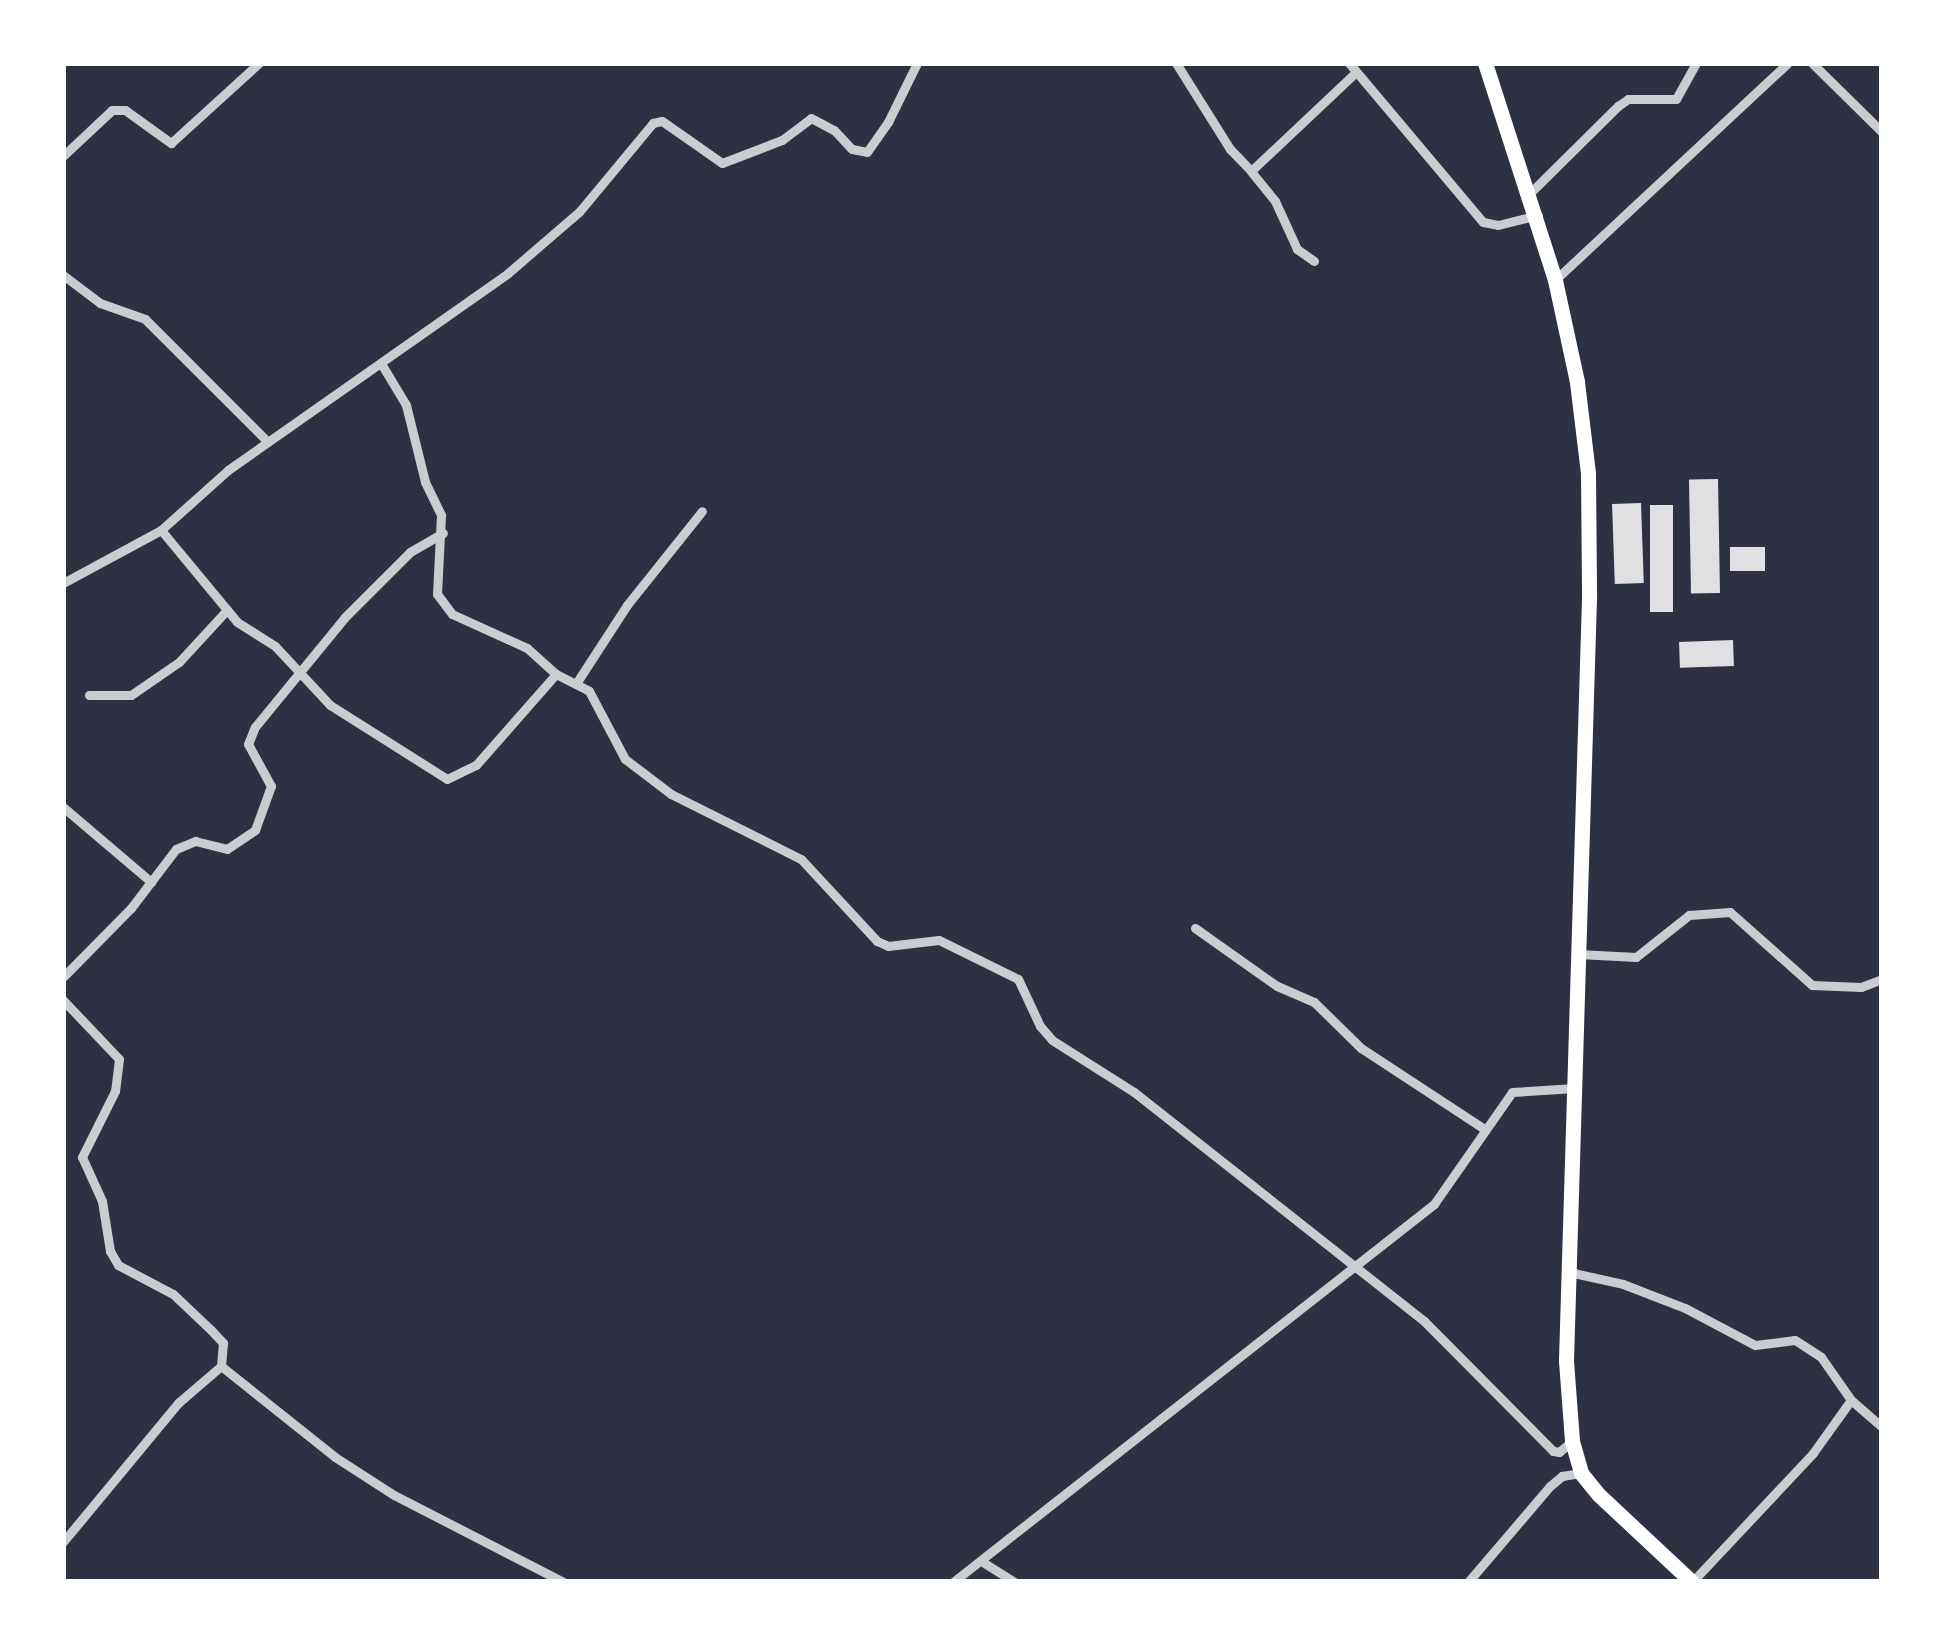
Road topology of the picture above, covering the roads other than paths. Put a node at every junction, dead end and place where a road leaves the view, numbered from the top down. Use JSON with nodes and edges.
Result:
{"nodes":[{"id":1,"x":259,"y":63,"type":"edge"},
{"id":2,"x":917,"y":63,"type":"edge"},
{"id":3,"x":1176,"y":63,"type":"edge"},
{"id":4,"x":1696,"y":63,"type":"edge"},
{"id":5,"x":1788,"y":63,"type":"edge"},
{"id":6,"x":1812,"y":63,"type":"edge"},
{"id":7,"x":1486,"y":64,"type":"edge"},
{"id":8,"x":1353,"y":68,"type":"edge"},
{"id":9,"x":1882,"y":132,"type":"edge"},
{"id":10,"x":63,"y":156,"type":"edge"},
{"id":11,"x":1251,"y":171,"type":"junction"},
{"id":12,"x":1530,"y":193,"type":"junction"},
{"id":13,"x":1538,"y":215,"type":"junction"},
{"id":14,"x":1314,"y":261,"type":"dead end"},
{"id":15,"x":63,"y":275,"type":"edge"},
{"id":16,"x":1555,"y":280,"type":"junction"},
{"id":17,"x":382,"y":365,"type":"junction"},
{"id":18,"x":267,"y":441,"type":"junction"},
{"id":19,"x":701,"y":511,"type":"dead end"},
{"id":20,"x":161,"y":530,"type":"junction"},
{"id":21,"x":443,"y":533,"type":"junction"},
{"id":22,"x":63,"y":583,"type":"edge"},
{"id":23,"x":227,"y":610,"type":"junction"},
{"id":24,"x":299,"y":669,"type":"junction"},
{"id":25,"x":556,"y":674,"type":"junction"},
{"id":26,"x":577,"y":682,"type":"junction"},
{"id":27,"x":89,"y":695,"type":"dead end"},
{"id":28,"x":63,"y":807,"type":"edge"},
{"id":29,"x":151,"y":882,"type":"junction"},
{"id":30,"x":1195,"y":928,"type":"dead end"},
{"id":31,"x":1579,"y":954,"type":"junction"},
{"id":32,"x":63,"y":977,"type":"edge"},
{"id":33,"x":1882,"y":979,"type":"edge"},
{"id":34,"x":63,"y":1000,"type":"edge"},
{"id":35,"x":1575,"y":1088,"type":"junction"},
{"id":36,"x":1486,"y":1130,"type":"junction"},
{"id":37,"x":1355,"y":1268,"type":"junction"},
{"id":38,"x":1569,"y":1272,"type":"junction"},
{"id":39,"x":221,"y":1366,"type":"junction"},
{"id":40,"x":1851,"y":1400,"type":"junction"},
{"id":41,"x":1882,"y":1426,"type":"edge"},
{"id":42,"x":1572,"y":1441,"type":"junction"},
{"id":43,"x":1581,"y":1473,"type":"junction"},
{"id":44,"x":63,"y":1542,"type":"edge"},
{"id":45,"x":981,"y":1561,"type":"junction"},
{"id":46,"x":563,"y":1582,"type":"edge"},
{"id":47,"x":953,"y":1582,"type":"edge"},
{"id":48,"x":1015,"y":1582,"type":"edge"},
{"id":49,"x":1468,"y":1582,"type":"edge"},
{"id":50,"x":1692,"y":1582,"type":"edge"}],
"edges":[{"from":1,"to":10,"type":"street"},
{"from":2,"to":17,"type":"street"},
{"from":3,"to":11,"type":"street"},
{"from":4,"to":12,"type":"street"},
{"from":5,"to":16,"type":"street"},
{"from":6,"to":9,"type":"street"},
{"from":7,"to":12,"type":"main road"},
{"from":8,"to":11,"type":"street"},
{"from":8,"to":13,"type":"street"},
{"from":11,"to":14,"type":"street"},
{"from":12,"to":13,"type":"main road"},
{"from":13,"to":16,"type":"main road"},
{"from":15,"to":18,"type":"street"},
{"from":16,"to":31,"type":"main road"},
{"from":17,"to":18,"type":"street"},
{"from":17,"to":21,"type":"street"},
{"from":18,"to":20,"type":"street"},
{"from":19,"to":26,"type":"street"},
{"from":20,"to":22,"type":"street"},
{"from":20,"to":23,"type":"street"},
{"from":21,"to":24,"type":"street"},
{"from":21,"to":25,"type":"street"},
{"from":23,"to":24,"type":"street"},
{"from":23,"to":27,"type":"street"},
{"from":24,"to":25,"type":"street"},
{"from":24,"to":29,"type":"street"},
{"from":25,"to":26,"type":"street"},
{"from":26,"to":37,"type":"street"},
{"from":28,"to":29,"type":"street"},
{"from":29,"to":32,"type":"street"},
{"from":30,"to":36,"type":"street"},
{"from":31,"to":33,"type":"street"},
{"from":31,"to":35,"type":"main road"},
{"from":34,"to":39,"type":"street"},
{"from":35,"to":36,"type":"street"},
{"from":35,"to":38,"type":"main road"},
{"from":36,"to":37,"type":"street"},
{"from":37,"to":42,"type":"street"},
{"from":37,"to":45,"type":"street"},
{"from":38,"to":40,"type":"street"},
{"from":38,"to":42,"type":"main road"},
{"from":39,"to":44,"type":"street"},
{"from":39,"to":46,"type":"street"},
{"from":40,"to":41,"type":"street"},
{"from":40,"to":50,"type":"street"},
{"from":42,"to":43,"type":"main road"},
{"from":43,"to":49,"type":"street"},
{"from":43,"to":50,"type":"main road"},
{"from":45,"to":47,"type":"street"},
{"from":45,"to":48,"type":"street"}]}
